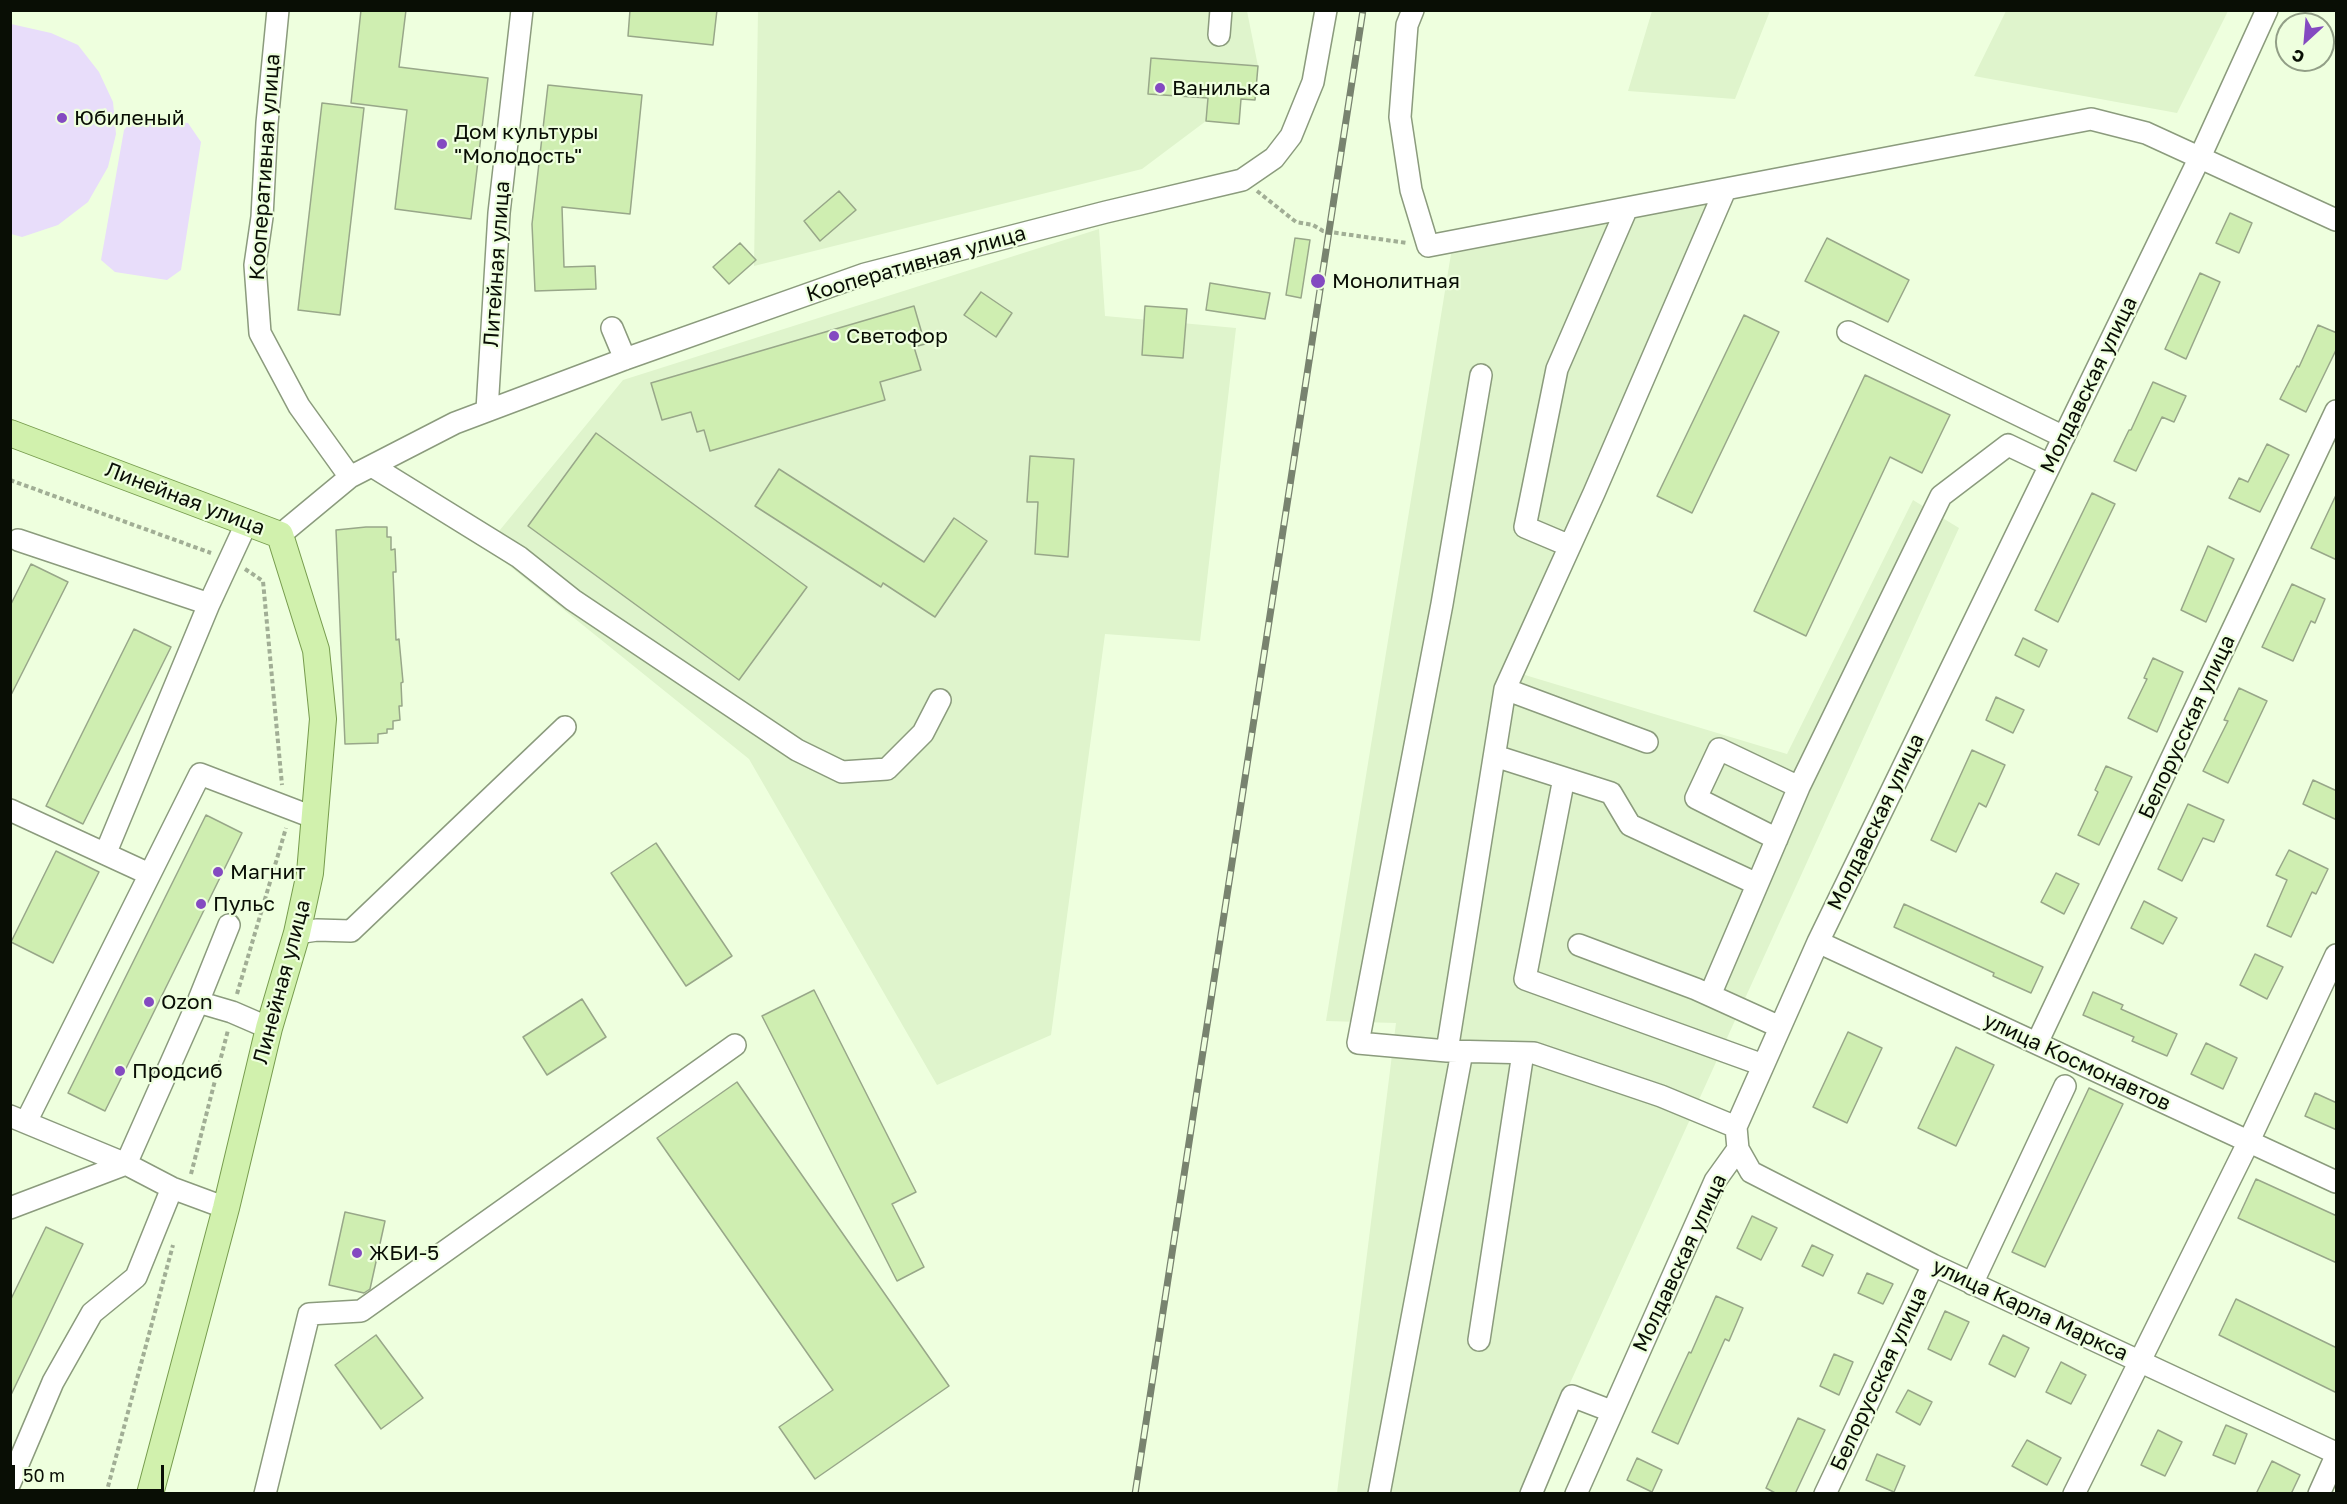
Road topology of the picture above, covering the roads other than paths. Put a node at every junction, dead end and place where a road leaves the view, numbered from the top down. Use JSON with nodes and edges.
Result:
{"nodes":[{"id":1,"x":278,"y":10,"type":"edge"},
{"id":2,"x":522,"y":10,"type":"edge"},
{"id":3,"x":1221,"y":10,"type":"edge"},
{"id":4,"x":1326,"y":10,"type":"edge"},
{"id":5,"x":1413,"y":10,"type":"edge"},
{"id":6,"x":2266,"y":10,"type":"edge"},
{"id":7,"x":1219,"y":35,"type":"dead end"},
{"id":8,"x":2200,"y":157,"type":"junction"},
{"id":9,"x":1725,"y":190,"type":"junction"},
{"id":10,"x":1627,"y":208,"type":"junction"},
{"id":11,"x":2337,"y":220,"type":"edge"},
{"id":12,"x":612,"y":328,"type":"dead end"},
{"id":13,"x":1848,"y":332,"type":"dead end"},
{"id":14,"x":625,"y":359,"type":"junction"},
{"id":15,"x":1481,"y":375,"type":"dead end"},
{"id":16,"x":487,"y":410,"type":"junction"},
{"id":17,"x":2337,"y":411,"type":"edge"},
{"id":18,"x":11,"y":434,"type":"edge"},
{"id":19,"x":2064,"y":437,"type":"junction"},
{"id":20,"x":2050,"y":465,"type":"junction"},
{"id":21,"x":372,"y":466,"type":"junction"},
{"id":22,"x":350,"y":477,"type":"junction"},
{"id":23,"x":247,"y":522,"type":"junction"},
{"id":24,"x":280,"y":535,"type":"junction"},
{"id":25,"x":13,"y":545,"type":"edge"},
{"id":26,"x":1570,"y":546,"type":"junction"},
{"id":27,"x":209,"y":604,"type":"junction"},
{"id":28,"x":1505,"y":689,"type":"junction"},
{"id":29,"x":940,"y":700,"type":"dead end"},
{"id":30,"x":565,"y":727,"type":"dead end"},
{"id":31,"x":1647,"y":742,"type":"dead end"},
{"id":32,"x":1495,"y":756,"type":"junction"},
{"id":33,"x":1564,"y":778,"type":"junction"},
{"id":34,"x":1799,"y":787,"type":"junction"},
{"id":35,"x":13,"y":818,"type":"edge"},
{"id":36,"x":315,"y":818,"type":"junction"},
{"id":37,"x":1777,"y":839,"type":"junction"},
{"id":38,"x":106,"y":852,"type":"junction"},
{"id":39,"x":149,"y":874,"type":"junction"},
{"id":40,"x":1757,"y":884,"type":"junction"},
{"id":41,"x":230,"y":925,"type":"dead end"},
{"id":42,"x":297,"y":933,"type":"junction"},
{"id":43,"x":1818,"y":942,"type":"junction"},
{"id":44,"x":1579,"y":945,"type":"dead end"},
{"id":45,"x":2337,"y":955,"type":"edge"},
{"id":46,"x":1710,"y":995,"type":"junction"},
{"id":47,"x":198,"y":1002,"type":"junction"},
{"id":48,"x":1780,"y":1027,"type":"junction"},
{"id":49,"x":269,"y":1028,"type":"junction"},
{"id":50,"x":2037,"y":1043,"type":"junction"},
{"id":51,"x":735,"y":1045,"type":"dead end"},
{"id":52,"x":1455,"y":1051,"type":"junction"},
{"id":53,"x":1523,"y":1053,"type":"junction"},
{"id":54,"x":1763,"y":1065,"type":"junction"},
{"id":55,"x":2065,"y":1086,"type":"dead end"},
{"id":56,"x":18,"y":1119,"type":"edge"},
{"id":57,"x":1736,"y":1127,"type":"junction"},
{"id":58,"x":2248,"y":1143,"type":"junction"},
{"id":59,"x":1738,"y":1149,"type":"junction"},
{"id":60,"x":126,"y":1164,"type":"junction"},
{"id":61,"x":2337,"y":1182,"type":"edge"},
{"id":62,"x":179,"y":1190,"type":"junction"},
{"id":63,"x":10,"y":1208,"type":"edge"},
{"id":64,"x":226,"y":1208,"type":"junction"},
{"id":65,"x":1933,"y":1265,"type":"junction"},
{"id":66,"x":1972,"y":1284,"type":"junction"},
{"id":67,"x":1479,"y":1340,"type":"dead end"},
{"id":68,"x":2138,"y":1361,"type":"junction"},
{"id":69,"x":1611,"y":1411,"type":"junction"},
{"id":70,"x":2337,"y":1454,"type":"edge"},
{"id":71,"x":10,"y":1483,"type":"edge"},
{"id":72,"x":150,"y":1494,"type":"edge"},
{"id":73,"x":265,"y":1494,"type":"edge"},
{"id":74,"x":1379,"y":1494,"type":"edge"},
{"id":75,"x":1531,"y":1494,"type":"edge"},
{"id":76,"x":1576,"y":1494,"type":"edge"},
{"id":77,"x":1825,"y":1494,"type":"edge"},
{"id":78,"x":2074,"y":1494,"type":"edge"},
{"id":79,"x":2319,"y":1494,"type":"edge"}],
"edges":[{"from":1,"to":22,"type":"street","name":"Кооперативная улица"},
{"from":2,"to":16,"type":"street","name":"Литейная улица"},
{"from":3,"to":7,"type":"street"},
{"from":4,"to":14,"type":"street","name":"Кооперативная улица"},
{"from":5,"to":10,"type":"street"},
{"from":6,"to":8,"type":"street","name":"Молдавская улица"},
{"from":8,"to":9,"type":"street"},
{"from":8,"to":11,"type":"street"},
{"from":8,"to":19,"type":"street","name":"Молдавская улица"},
{"from":9,"to":10,"type":"street"},
{"from":9,"to":26,"type":"street"},
{"from":10,"to":26,"type":"street"},
{"from":12,"to":14,"type":"street"},
{"from":13,"to":19,"type":"street"},
{"from":14,"to":16,"type":"street","name":"Кооперативная улица"},
{"from":15,"to":52,"type":"street"},
{"from":16,"to":21,"type":"street","name":"Кооперативная улица"},
{"from":17,"to":50,"type":"street","name":"Белорусская улица"},
{"from":18,"to":23,"type":"main road","name":"Линейная улица"},
{"from":19,"to":20,"type":"street","name":"Молдавская улица"},
{"from":20,"to":34,"type":"street"},
{"from":20,"to":43,"type":"street","name":"Молдавская улица"},
{"from":21,"to":22,"type":"street","name":"Кооперативная улица"},
{"from":21,"to":29,"type":"street"},
{"from":22,"to":24,"type":"street","name":"Кооперативная улица"},
{"from":23,"to":24,"type":"main road","name":"Линейная улица"},
{"from":23,"to":27,"type":"street"},
{"from":24,"to":36,"type":"main road","name":"Линейная улица"},
{"from":25,"to":27,"type":"street"},
{"from":26,"to":28,"type":"street"},
{"from":27,"to":38,"type":"street"},
{"from":28,"to":31,"type":"street"},
{"from":28,"to":32,"type":"street"},
{"from":30,"to":42,"type":"street"},
{"from":32,"to":33,"type":"street"},
{"from":32,"to":52,"type":"street"},
{"from":33,"to":40,"type":"street"},
{"from":33,"to":54,"type":"street"},
{"from":34,"to":37,"type":"street"},
{"from":34,"to":37,"type":"street"},
{"from":35,"to":38,"type":"street"},
{"from":36,"to":39,"type":"street"},
{"from":36,"to":42,"type":"main road","name":"Линейная улица"},
{"from":37,"to":40,"type":"street"},
{"from":38,"to":39,"type":"street"},
{"from":39,"to":56,"type":"street"},
{"from":40,"to":46,"type":"street"},
{"from":41,"to":47,"type":"street"},
{"from":42,"to":49,"type":"main road","name":"Линейная улица"},
{"from":43,"to":48,"type":"street","name":"Молдавская улица"},
{"from":43,"to":50,"type":"street","name":"улица Космонавтов"},
{"from":44,"to":46,"type":"street"},
{"from":45,"to":58,"type":"street"},
{"from":46,"to":48,"type":"street"},
{"from":47,"to":49,"type":"street"},
{"from":47,"to":60,"type":"street"},
{"from":48,"to":54,"type":"street","name":"Молдавская улица"},
{"from":49,"to":64,"type":"main road","name":"Линейная улица"},
{"from":50,"to":58,"type":"street","name":"улица Космонавтов"},
{"from":51,"to":73,"type":"street"},
{"from":52,"to":53,"type":"street"},
{"from":52,"to":74,"type":"street"},
{"from":53,"to":57,"type":"street"},
{"from":53,"to":67,"type":"street"},
{"from":54,"to":57,"type":"street","name":"Молдавская улица"},
{"from":55,"to":66,"type":"street"},
{"from":56,"to":60,"type":"street"},
{"from":57,"to":59,"type":"street","name":"Молдавская улица"},
{"from":58,"to":61,"type":"street","name":"улица Космонавтов"},
{"from":58,"to":68,"type":"street"},
{"from":59,"to":65,"type":"street","name":"улица Карла Маркса"},
{"from":59,"to":69,"type":"street","name":"Молдавская улица"},
{"from":60,"to":62,"type":"street"},
{"from":60,"to":63,"type":"street"},
{"from":62,"to":64,"type":"street"},
{"from":62,"to":71,"type":"street"},
{"from":64,"to":72,"type":"main road","name":"Линейная улица"},
{"from":65,"to":66,"type":"street","name":"улица Карла Маркса"},
{"from":65,"to":77,"type":"street","name":"Белорусская улица"},
{"from":66,"to":68,"type":"street","name":"улица Карла Маркса"},
{"from":68,"to":70,"type":"street","name":"улица Карла Маркса"},
{"from":68,"to":78,"type":"street"},
{"from":69,"to":75,"type":"street"},
{"from":69,"to":76,"type":"street","name":"Молдавская улица"},
{"from":70,"to":79,"type":"street"}]}
